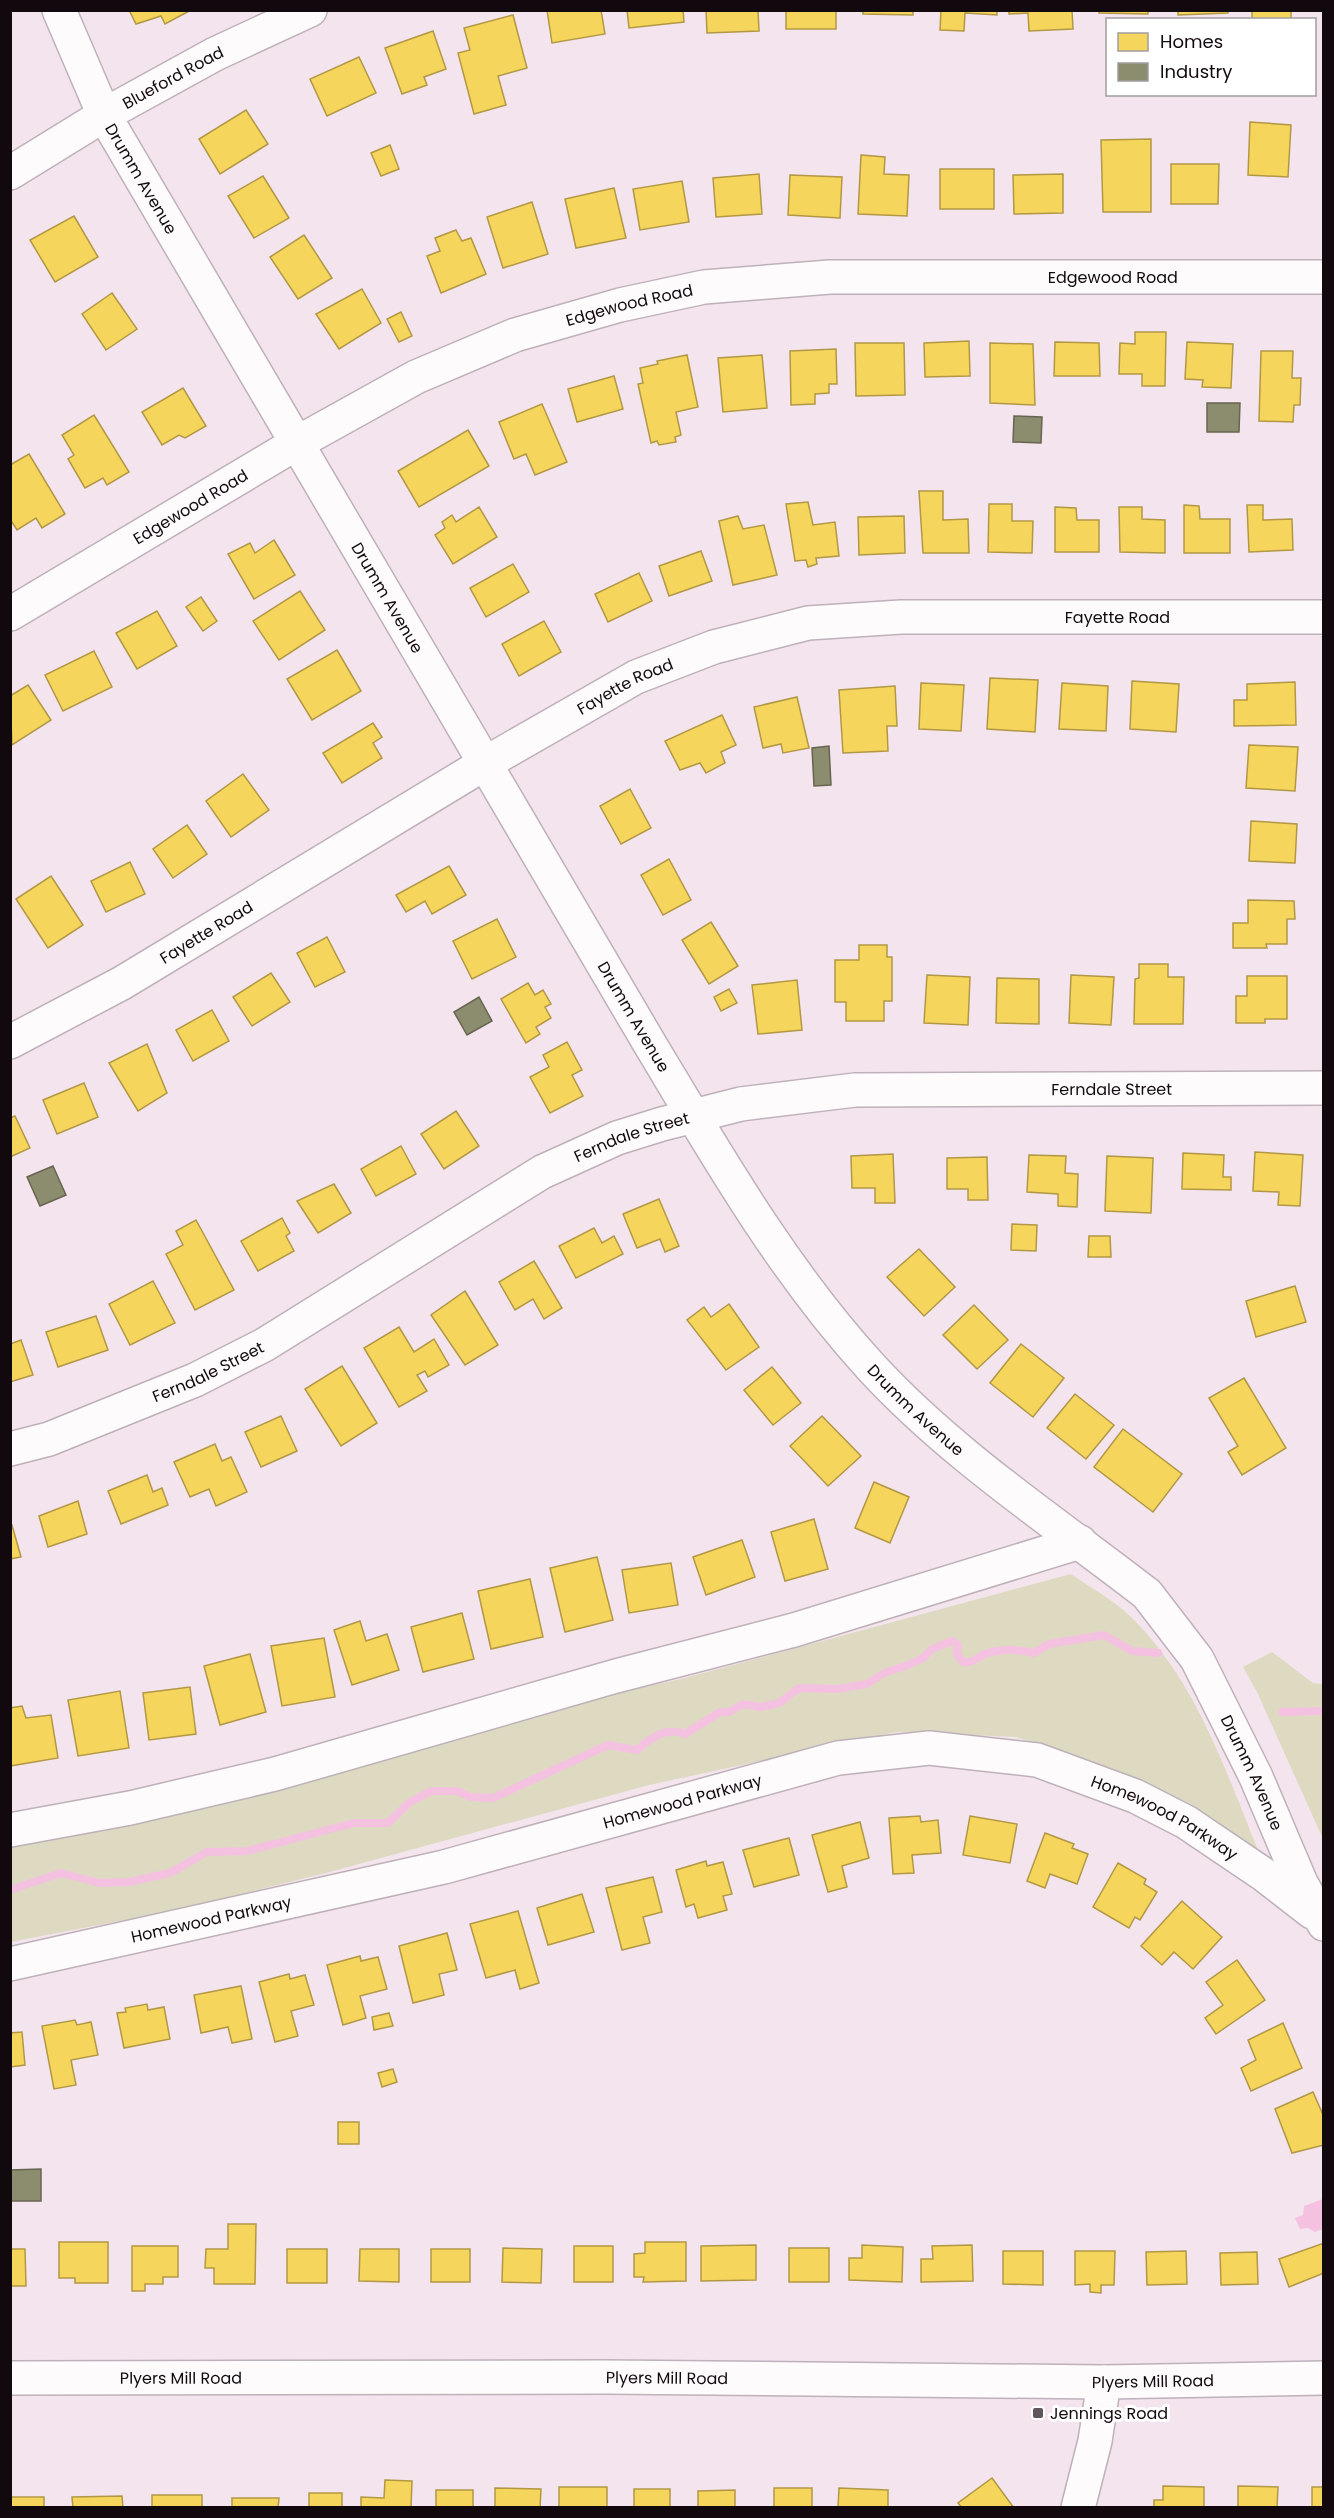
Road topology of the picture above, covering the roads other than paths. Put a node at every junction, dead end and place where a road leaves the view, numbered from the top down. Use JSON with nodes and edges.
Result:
{"nodes":[{"id":1,"x":59,"y":10,"type":"edge"},
{"id":2,"x":310,"y":10,"type":"edge"},
{"id":3,"x":104,"y":115,"type":"junction"},
{"id":4,"x":10,"y":173,"type":"edge"},
{"id":5,"x":1323,"y":277,"type":"edge"},
{"id":6,"x":297,"y":443,"type":"junction"},
{"id":7,"x":10,"y":614,"type":"edge"},
{"id":8,"x":1323,"y":617,"type":"edge"},
{"id":9,"x":484,"y":764,"type":"junction"},
{"id":10,"x":10,"y":1042,"type":"edge"},
{"id":11,"x":1323,"y":1088,"type":"edge"},
{"id":12,"x":693,"y":1116,"type":"junction"},
{"id":13,"x":10,"y":1449,"type":"edge"},
{"id":14,"x":1080,"y":1542,"type":"junction"},
{"id":15,"x":10,"y":1830,"type":"edge"},
{"id":16,"x":1322,"y":1921,"type":"edge"},
{"id":17,"x":10,"y":1964,"type":"edge"},
{"id":18,"x":10,"y":2378,"type":"edge"},
{"id":19,"x":1323,"y":2378,"type":"edge"},
{"id":20,"x":1104,"y":2382,"type":"junction"},
{"id":21,"x":1078,"y":2508,"type":"edge"}],
"edges":[{"from":1,"to":3,"type":"street","name":"Drumm Avenue"},
{"from":2,"to":3,"type":"street","name":"Blueford Road"},
{"from":3,"to":4,"type":"street","name":"Blueford Road"},
{"from":3,"to":6,"type":"street","name":"Drumm Avenue"},
{"from":5,"to":6,"type":"street","name":"Edgewood Road"},
{"from":6,"to":7,"type":"street","name":"Edgewood Road"},
{"from":6,"to":9,"type":"street","name":"Drumm Avenue"},
{"from":8,"to":9,"type":"street","name":"Fayette Road"},
{"from":9,"to":10,"type":"street","name":"Fayette Road"},
{"from":9,"to":12,"type":"street","name":"Drumm Avenue"},
{"from":11,"to":12,"type":"street","name":"Ferndale Street"},
{"from":12,"to":13,"type":"street","name":"Ferndale Street"},
{"from":12,"to":14,"type":"street","name":"Drumm Avenue"},
{"from":14,"to":15,"type":"street"},
{"from":14,"to":16,"type":"street","name":"Drumm Avenue"},
{"from":16,"to":17,"type":"street","name":"Homewood Parkway"},
{"from":18,"to":20,"type":"street","name":"Plyers Mill Road"},
{"from":19,"to":20,"type":"street","name":"Plyers Mill Road"},
{"from":20,"to":21,"type":"street"}]}
